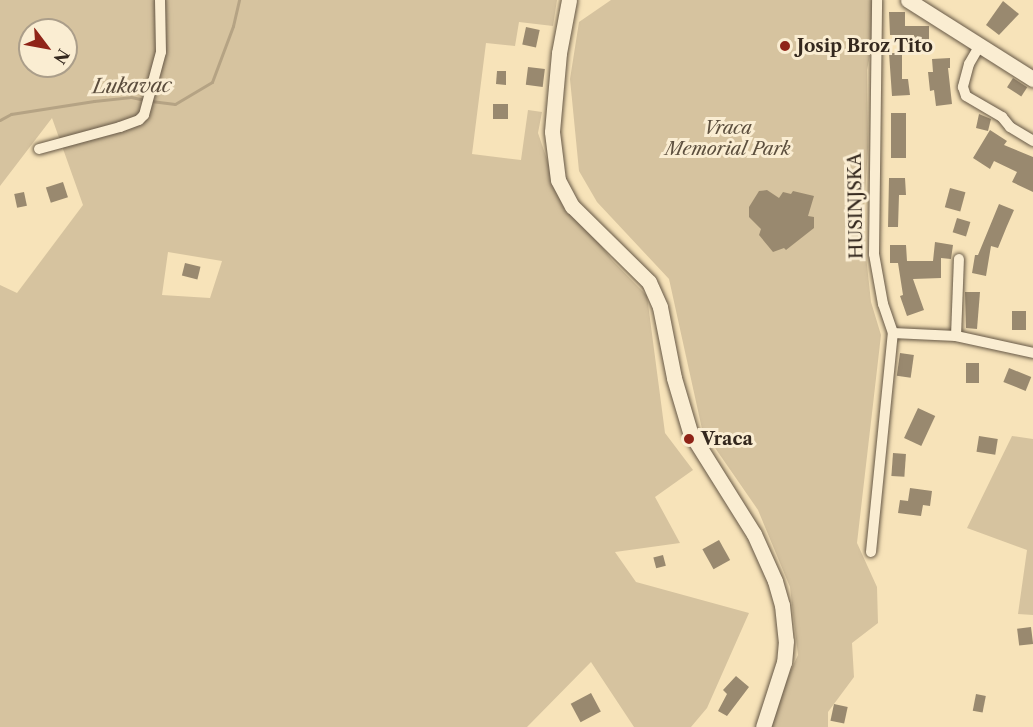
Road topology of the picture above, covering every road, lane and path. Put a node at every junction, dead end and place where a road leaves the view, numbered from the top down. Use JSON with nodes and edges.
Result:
{"nodes":[{"id":1,"x":160,"y":0,"type":"edge"},
{"id":2,"x":569,"y":0,"type":"edge"},
{"id":3,"x":877,"y":0,"type":"edge"},
{"id":4,"x":908,"y":0,"type":"edge"},
{"id":5,"x":980,"y":45,"type":"junction"},
{"id":6,"x":1033,"y":79,"type":"edge"},
{"id":7,"x":1033,"y":141,"type":"edge"},
{"id":8,"x":39,"y":150,"type":"dead end"},
{"id":9,"x":959,"y":259,"type":"dead end"},
{"id":10,"x":893,"y":333,"type":"junction"},
{"id":11,"x":956,"y":336,"type":"junction"},
{"id":12,"x":1033,"y":353,"type":"edge"},
{"id":13,"x":871,"y":552,"type":"dead end"},
{"id":14,"x":763,"y":727,"type":"edge"}],
"edges":[{"from":1,"to":8,"type":"street"},
{"from":2,"to":14,"type":"main road"},
{"from":3,"to":10,"type":"street","name":"HUSINJSKA"},
{"from":4,"to":5,"type":"main road"},
{"from":5,"to":6,"type":"main road"},
{"from":5,"to":7,"type":"street"},
{"from":9,"to":11,"type":"street"},
{"from":10,"to":11,"type":"street"},
{"from":10,"to":13,"type":"street","name":"HUSINJSKA"},
{"from":11,"to":12,"type":"street"}]}
